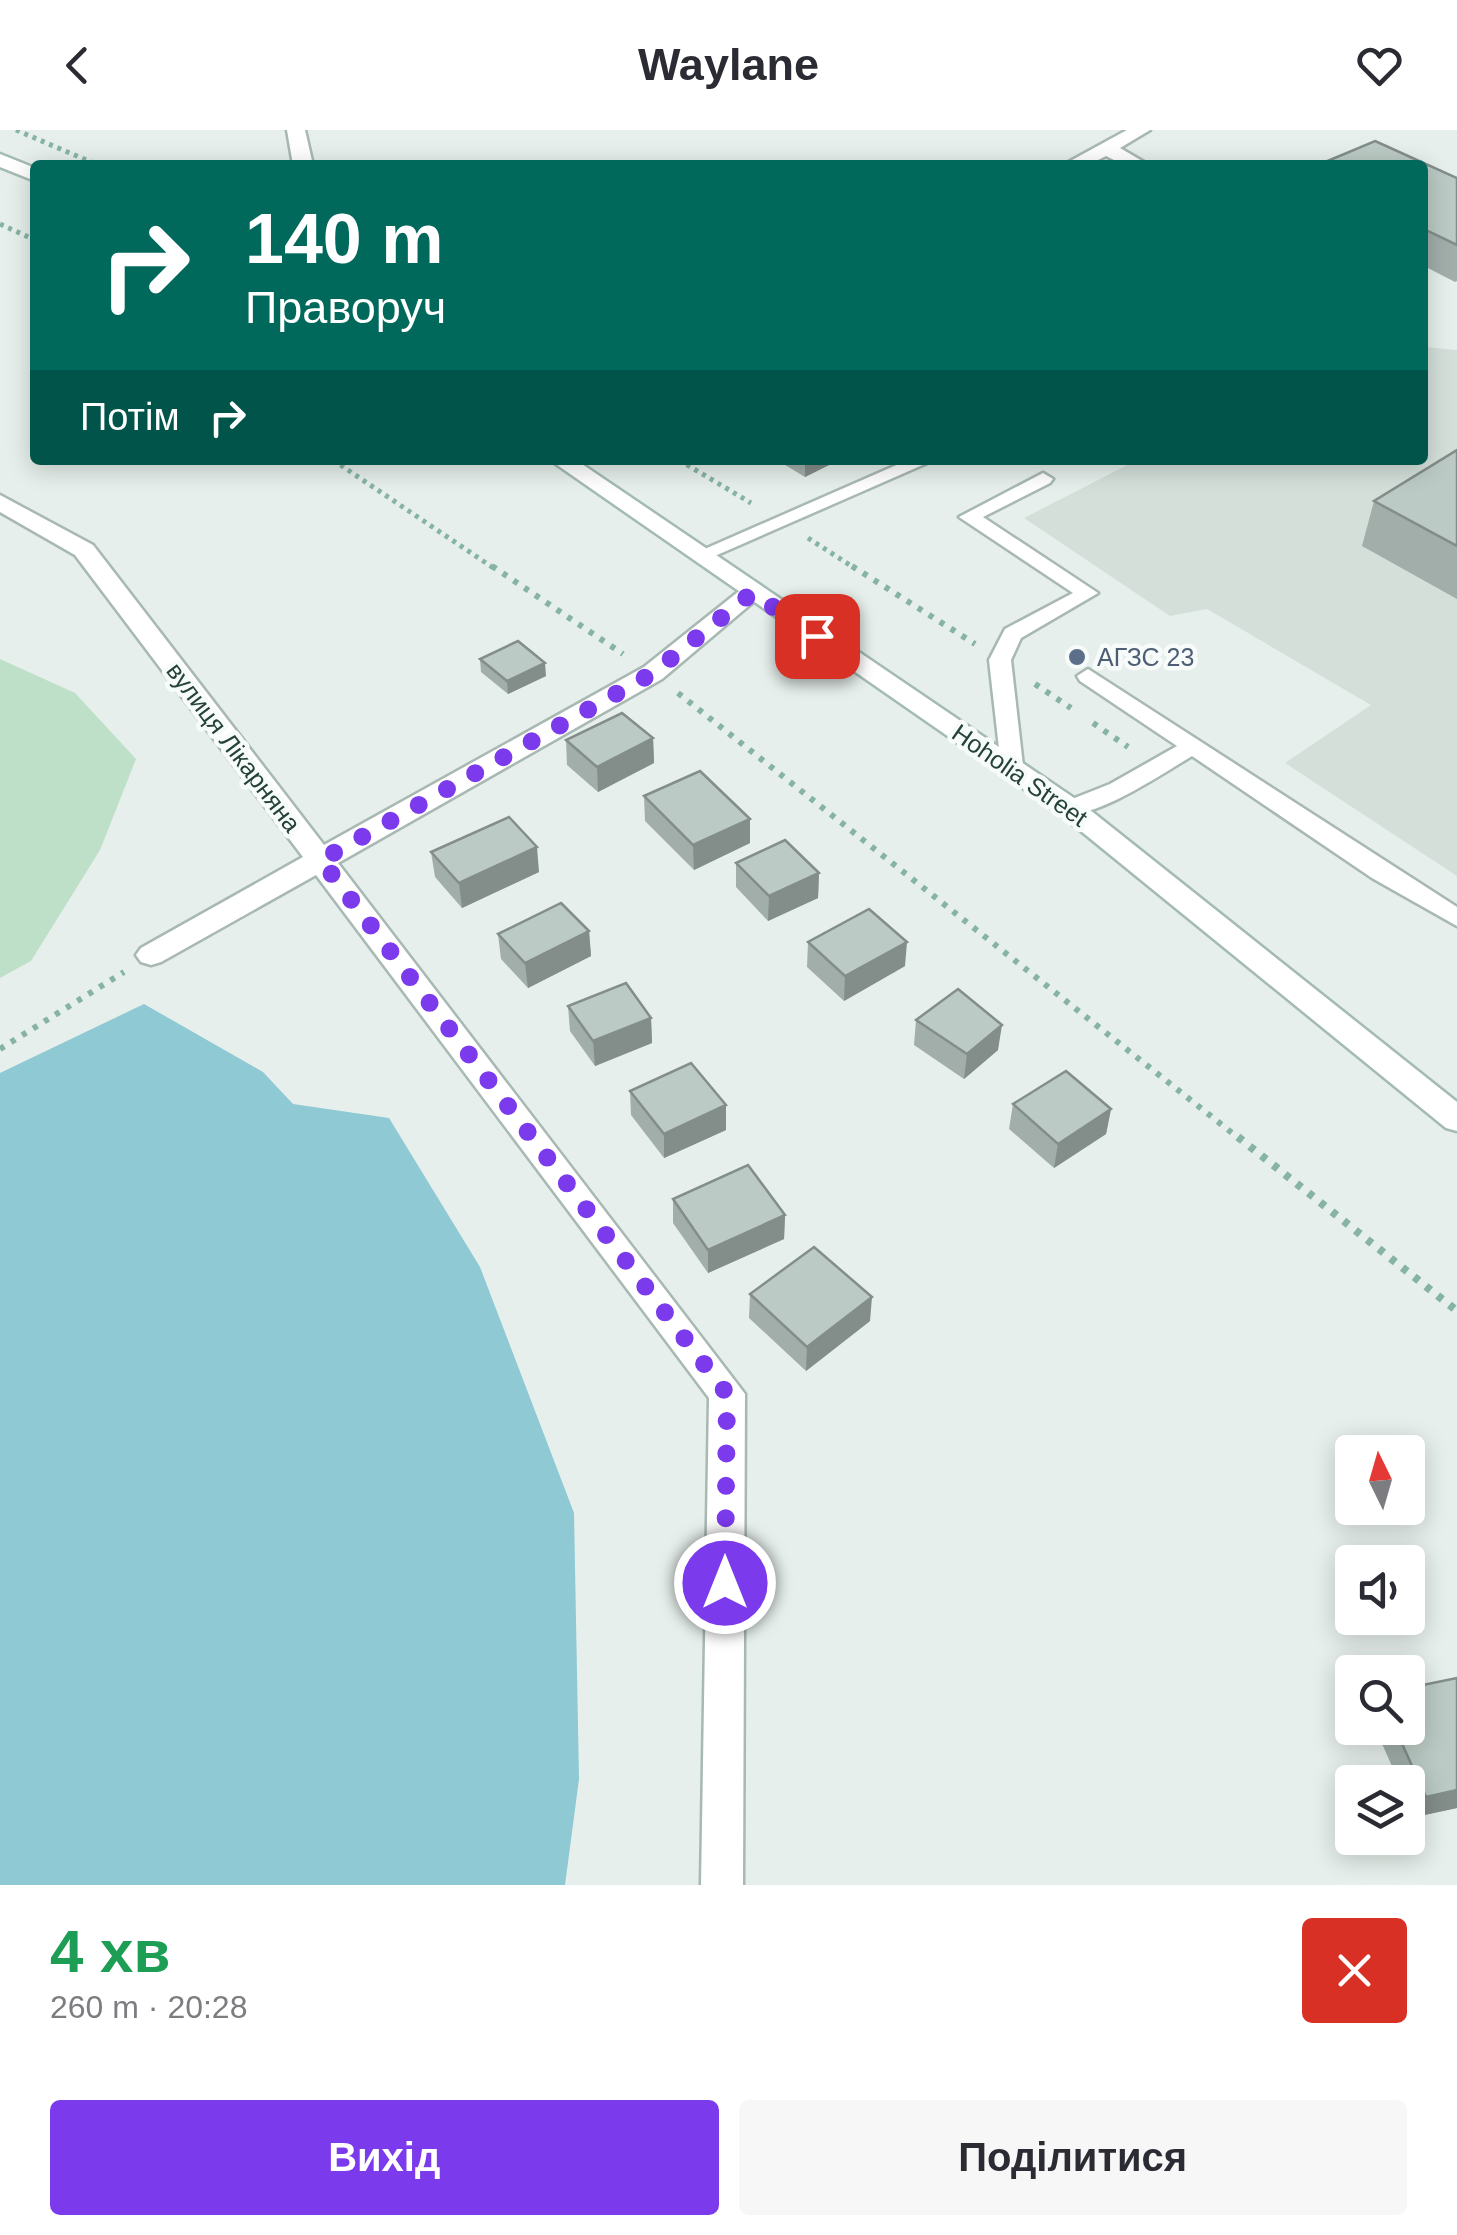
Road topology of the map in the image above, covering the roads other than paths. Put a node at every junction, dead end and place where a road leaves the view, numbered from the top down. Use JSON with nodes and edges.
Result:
{"nodes":[{"id":1,"x":296,"y":130,"type":"edge"},
{"id":2,"x":1141,"y":130,"type":"edge"},
{"id":3,"x":1109,"y":150,"type":"junction"},
{"id":4,"x":0,"y":160,"type":"edge"},
{"id":5,"x":302,"y":160,"type":"edge"},
{"id":6,"x":1085,"y":160,"type":"edge"},
{"id":7,"x":1129,"y":160,"type":"edge"},
{"id":8,"x":30,"y":173,"type":"edge"},
{"id":9,"x":568,"y":465,"type":"edge"},
{"id":10,"x":912,"y":465,"type":"edge"},
{"id":11,"x":1042,"y":479,"type":"dead end"},
{"id":12,"x":0,"y":502,"type":"edge"},
{"id":13,"x":702,"y":555,"type":"junction"},
{"id":14,"x":752,"y":593,"type":"junction"},
{"id":15,"x":1088,"y":676,"type":"dead end"},
{"id":16,"x":1193,"y":746,"type":"junction"},
{"id":17,"x":1012,"y":766,"type":"junction"},
{"id":18,"x":1070,"y":808,"type":"junction"},
{"id":19,"x":321,"y":860,"type":"junction"},
{"id":20,"x":1457,"y":918,"type":"edge"},
{"id":21,"x":151,"y":956,"type":"road end"},
{"id":22,"x":1457,"y":1119,"type":"edge"},
{"id":23,"x":722,"y":1885,"type":"edge"}],
"edges":[{"from":1,"to":5,"type":"street"},
{"from":2,"to":3,"type":"street"},
{"from":3,"to":6,"type":"street"},
{"from":3,"to":7,"type":"street"},
{"from":4,"to":8,"type":"street"},
{"from":9,"to":13,"type":"street","name":"Hoholia Street"},
{"from":10,"to":13,"type":"lane"},
{"from":11,"to":17,"type":"lane"},
{"from":12,"to":19,"type":"street","name":"вулиця Лікарняна"},
{"from":13,"to":14,"type":"street","name":"Hoholia Street"},
{"from":14,"to":17,"type":"street","name":"Hoholia Street"},
{"from":14,"to":19,"type":"street"},
{"from":15,"to":16,"type":"lane"},
{"from":16,"to":18,"type":"lane"},
{"from":16,"to":20,"type":"lane"},
{"from":17,"to":18,"type":"street","name":"Hoholia Street"},
{"from":18,"to":22,"type":"street","name":"Hoholia Street"},
{"from":19,"to":21,"type":"street"},
{"from":19,"to":23,"type":"street","name":"вулиця Лікарняна"}]}
